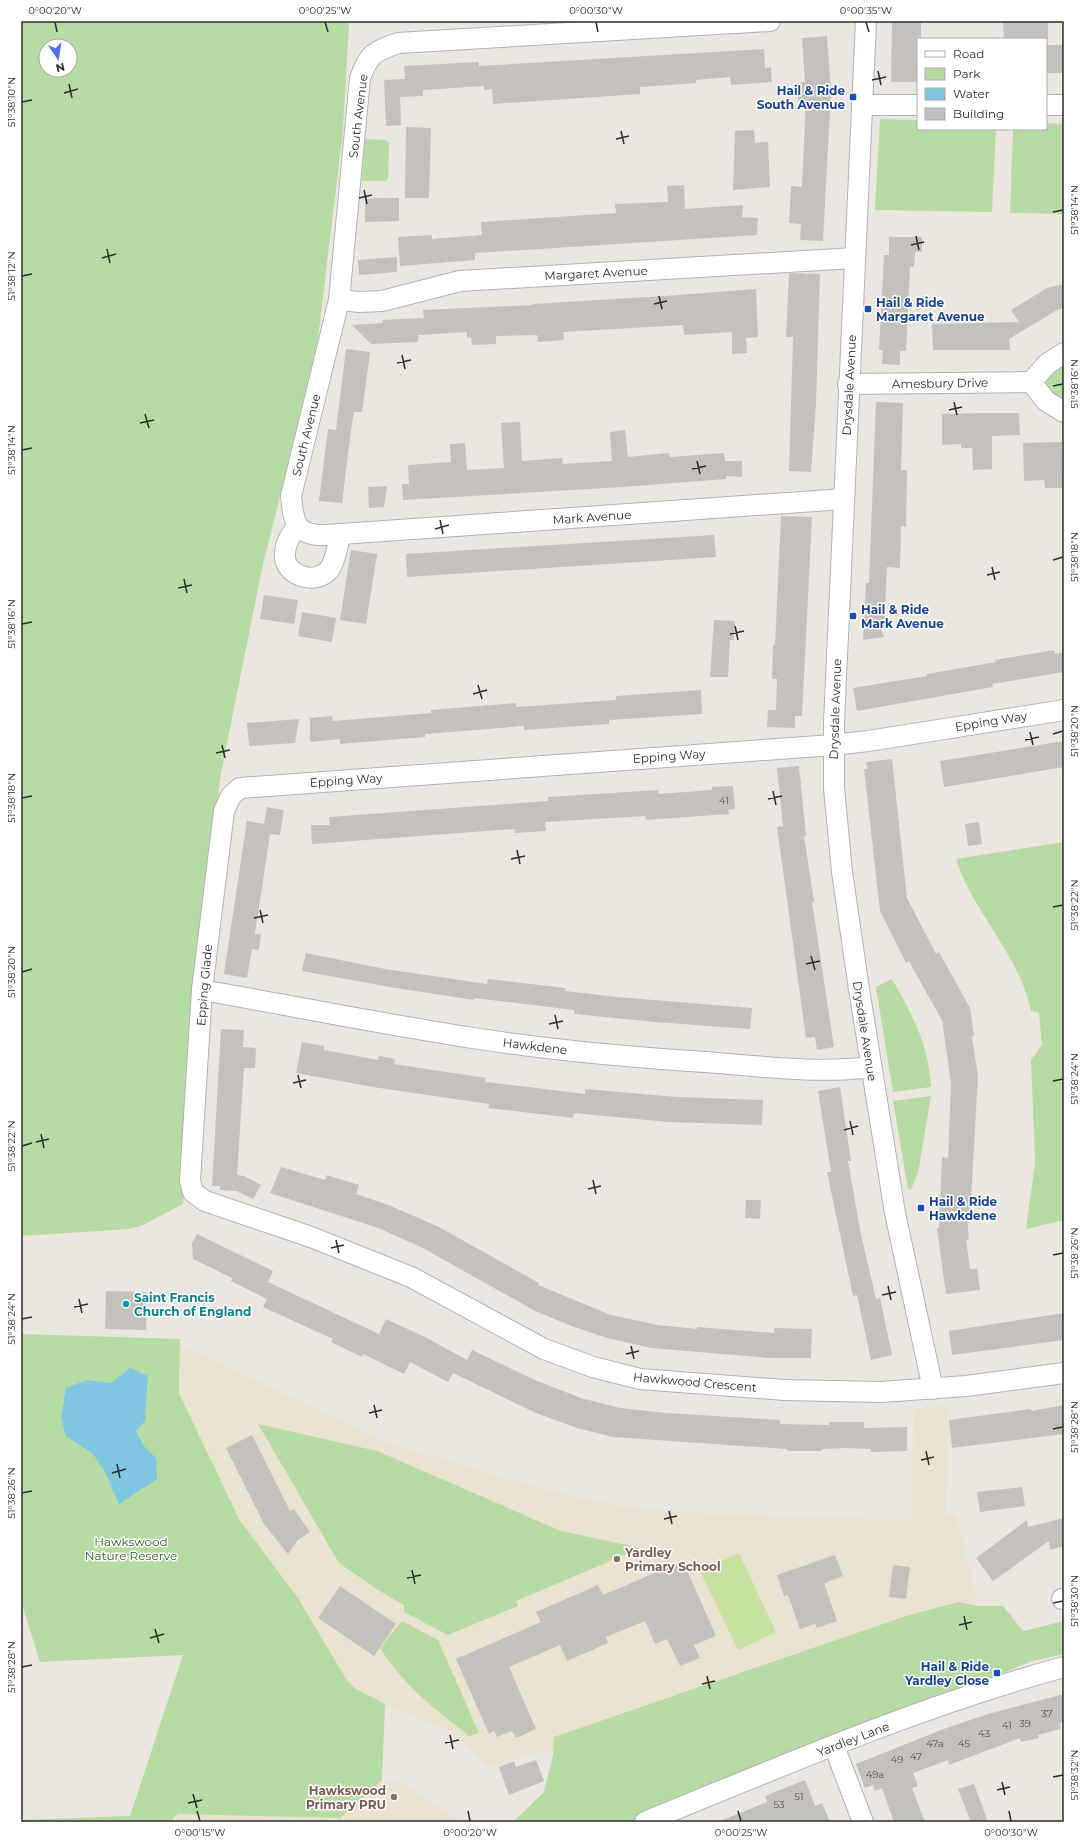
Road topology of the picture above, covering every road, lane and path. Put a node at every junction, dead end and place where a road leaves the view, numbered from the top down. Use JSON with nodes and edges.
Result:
{"nodes":[{"id":1,"x":770,"y":21,"type":"edge"},
{"id":2,"x":866,"y":21,"type":"edge"},
{"id":3,"x":862,"y":105,"type":"junction"},
{"id":4,"x":917,"y":105,"type":"edge"},
{"id":5,"x":1047,"y":105,"type":"edge"},
{"id":6,"x":1064,"y":105,"type":"edge"},
{"id":7,"x":855,"y":258,"type":"junction"},
{"id":8,"x":339,"y":300,"type":"junction"},
{"id":9,"x":1064,"y":353,"type":"edge"},
{"id":10,"x":1031,"y":382,"type":"junction"},
{"id":11,"x":848,"y":384,"type":"junction"},
{"id":12,"x":1064,"y":412,"type":"edge"},
{"id":13,"x":844,"y":499,"type":"junction"},
{"id":14,"x":297,"y":526,"type":"junction"},
{"id":15,"x":341,"y":534,"type":"junction"},
{"id":16,"x":1064,"y":710,"type":"edge"},
{"id":17,"x":833,"y":745,"type":"junction"},
{"id":18,"x":272,"y":785,"type":"joint"},
{"id":19,"x":202,"y":990,"type":"junction"},
{"id":20,"x":871,"y":1067,"type":"junction"},
{"id":21,"x":217,"y":1206,"type":"joint"},
{"id":22,"x":1064,"y":1373,"type":"edge"},
{"id":23,"x":933,"y":1389,"type":"junction"},
{"id":24,"x":1064,"y":1667,"type":"edge"},
{"id":25,"x":834,"y":1746,"type":"junction"},
{"id":26,"x":645,"y":1822,"type":"edge"},
{"id":27,"x":863,"y":1822,"type":"edge"}],
"edges":[{"from":1,"to":8,"type":"street","name":"South Avenue"},
{"from":2,"to":3,"type":"street","name":"Drysdale Avenue"},
{"from":3,"to":4,"type":"street"},
{"from":3,"to":7,"type":"street","name":"Drysdale Avenue"},
{"from":5,"to":6,"type":"street"},
{"from":7,"to":8,"type":"street","name":"Margaret Avenue"},
{"from":7,"to":11,"type":"street","name":"Drysdale Avenue"},
{"from":8,"to":14,"type":"street","name":"South Avenue"},
{"from":9,"to":10,"type":"street"},
{"from":10,"to":11,"type":"street","name":"Amesbury Drive"},
{"from":10,"to":12,"type":"street"},
{"from":11,"to":13,"type":"street","name":"Drysdale Avenue"},
{"from":13,"to":15,"type":"street","name":"Mark Avenue"},
{"from":13,"to":17,"type":"street","name":"Drysdale Avenue"},
{"from":14,"to":15,"type":"street","name":"Mark Avenue"},
{"from":14,"to":15,"type":"street"},
{"from":16,"to":17,"type":"street","name":"Epping Way"},
{"from":17,"to":18,"type":"street","name":"Epping Way"},
{"from":17,"to":20,"type":"street","name":"Drysdale Avenue"},
{"from":18,"to":19,"type":"street","name":"Epping Glade"},
{"from":19,"to":20,"type":"street","name":"Hawkdene"},
{"from":19,"to":21,"type":"street","name":"Epping Glade"},
{"from":20,"to":23,"type":"street","name":"Drysdale Avenue"},
{"from":21,"to":23,"type":"street","name":"Hawkwood Crescent"},
{"from":22,"to":23,"type":"street","name":"Hawkwood Crescent"},
{"from":24,"to":25,"type":"street","name":"Yardley Lane"},
{"from":25,"to":26,"type":"street","name":"Yardley Lane"},
{"from":25,"to":27,"type":"street"}]}
